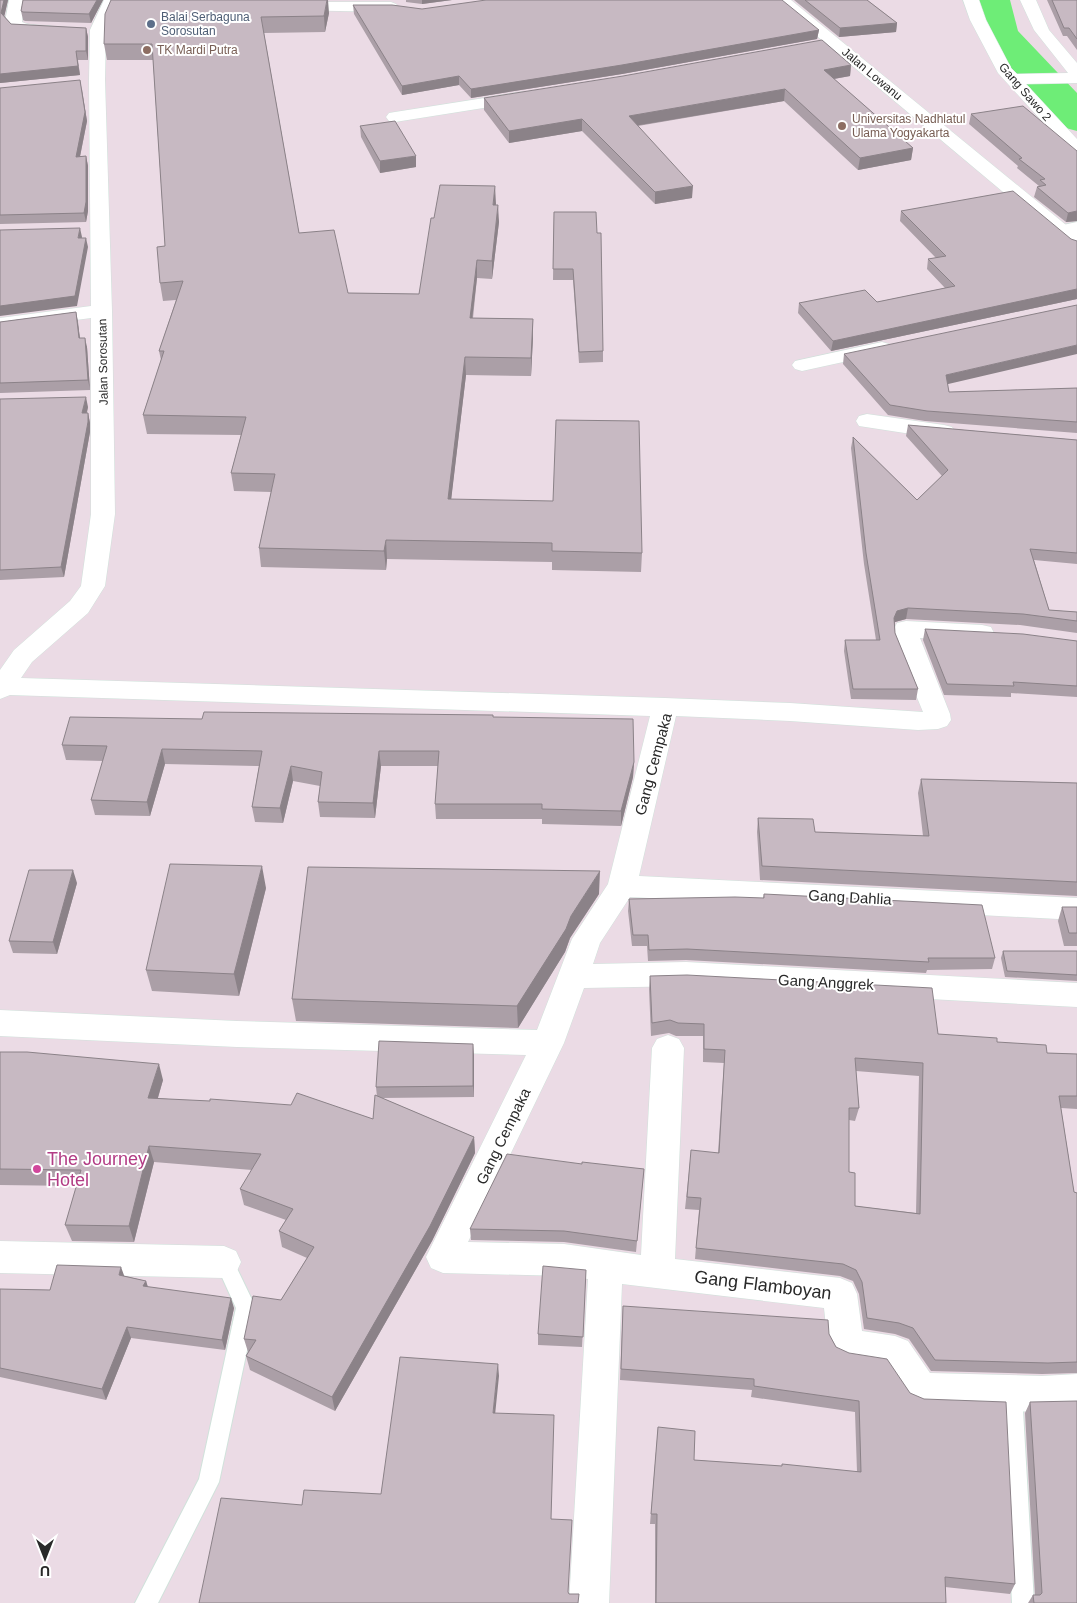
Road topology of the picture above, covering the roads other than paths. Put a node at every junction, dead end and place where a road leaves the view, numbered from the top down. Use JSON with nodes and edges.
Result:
{"nodes":[{"id":1,"x":17,"y":0,"type":"edge"},
{"id":2,"x":782,"y":0,"type":"edge"},
{"id":3,"x":971,"y":0,"type":"edge"},
{"id":4,"x":1028,"y":0,"type":"edge"},
{"id":5,"x":336,"y":4,"type":"edge"},
{"id":6,"x":115,"y":5,"type":"edge"},
{"id":7,"x":399,"y":6,"type":"edge"},
{"id":8,"x":275,"y":7,"type":"edge"},
{"id":9,"x":63,"y":30,"type":"edge"},
{"id":10,"x":834,"y":43,"type":"junction"},
{"id":11,"x":814,"y":46,"type":"edge"},
{"id":12,"x":1074,"y":76,"type":"edge"},
{"id":13,"x":1019,"y":79,"type":"junction"},
{"id":14,"x":537,"y":95,"type":"edge"},
{"id":15,"x":395,"y":117,"type":"dead end"},
{"id":16,"x":1047,"y":117,"type":"junction"},
{"id":17,"x":1077,"y":132,"type":"edge"},
{"id":18,"x":1077,"y":149,"type":"edge"},
{"id":19,"x":1069,"y":229,"type":"edge"},
{"id":20,"x":1077,"y":244,"type":"edge"},
{"id":21,"x":102,"y":311,"type":"junction"},
{"id":22,"x":0,"y":324,"type":"edge"},
{"id":23,"x":897,"y":345,"type":"edge"},
{"id":24,"x":802,"y":365,"type":"dead end"},
{"id":25,"x":866,"y":421,"type":"dead end"},
{"id":26,"x":963,"y":433,"type":"edge"},
{"id":27,"x":1000,"y":634,"type":"edge"},
{"id":28,"x":0,"y":688,"type":"edge"},
{"id":29,"x":665,"y":707,"type":"junction"},
{"id":30,"x":622,"y":886,"type":"junction"},
{"id":31,"x":1077,"y":909,"type":"edge"},
{"id":32,"x":574,"y":976,"type":"junction"},
{"id":33,"x":1077,"y":995,"type":"edge"},
{"id":34,"x":0,"y":1023,"type":"edge"},
{"id":35,"x":548,"y":1043,"type":"junction"},
{"id":36,"x":668,"y":1048,"type":"dead end"},
{"id":37,"x":0,"y":1257,"type":"edge"},
{"id":38,"x":443,"y":1257,"type":"joint"},
{"id":39,"x":224,"y":1262,"type":"joint"},
{"id":40,"x":606,"y":1266,"type":"junction"},
{"id":41,"x":658,"y":1273,"type":"junction"},
{"id":42,"x":1077,"y":1392,"type":"edge"},
{"id":43,"x":1012,"y":1393,"type":"junction"},
{"id":44,"x":146,"y":1603,"type":"edge"},
{"id":45,"x":589,"y":1603,"type":"edge"},
{"id":46,"x":1024,"y":1603,"type":"edge"}],
"edges":[{"from":1,"to":9,"type":"street"},
{"from":2,"to":10,"type":"street","name":"Jalan Lowanu"},
{"from":3,"to":13,"type":"street","name":"Gang Sawo 2"},
{"from":4,"to":12,"type":"street"},
{"from":5,"to":7,"type":"street"},
{"from":5,"to":8,"type":"street"},
{"from":6,"to":21,"type":"street","name":"Jalan Sorosutan"},
{"from":10,"to":11,"type":"street"},
{"from":10,"to":19,"type":"street","name":"Jalan Lowanu"},
{"from":12,"to":13,"type":"street"},
{"from":13,"to":16,"type":"street","name":"Gang Sawo 2"},
{"from":14,"to":15,"type":"street"},
{"from":16,"to":17,"type":"street"},
{"from":16,"to":18,"type":"street","name":"Gang Sawo 2"},
{"from":19,"to":20,"type":"street","name":"Jalan Lowanu"},
{"from":21,"to":22,"type":"street"},
{"from":21,"to":28,"type":"street","name":"Jalan Sorosutan"},
{"from":23,"to":24,"type":"street"},
{"from":25,"to":26,"type":"street"},
{"from":27,"to":29,"type":"street","name":"Gang Cempaka"},
{"from":28,"to":29,"type":"street"},
{"from":29,"to":30,"type":"street","name":"Gang Cempaka"},
{"from":30,"to":31,"type":"street","name":"Gang Dahlia"},
{"from":30,"to":32,"type":"street","name":"Gang Cempaka"},
{"from":32,"to":33,"type":"street","name":"Gang Anggrek"},
{"from":32,"to":35,"type":"street","name":"Gang Cempaka"},
{"from":34,"to":35,"type":"street"},
{"from":35,"to":38,"type":"street","name":"Gang Cempaka"},
{"from":36,"to":41,"type":"street"},
{"from":37,"to":39,"type":"street"},
{"from":38,"to":40,"type":"street","name":"Gang Flamboyan"},
{"from":39,"to":44,"type":"lane"},
{"from":40,"to":41,"type":"street","name":"Gang Flamboyan"},
{"from":40,"to":45,"type":"street"},
{"from":41,"to":43,"type":"street","name":"Gang Flamboyan"},
{"from":42,"to":43,"type":"street","name":"Gang Flamboyan"},
{"from":43,"to":46,"type":"lane"}]}
